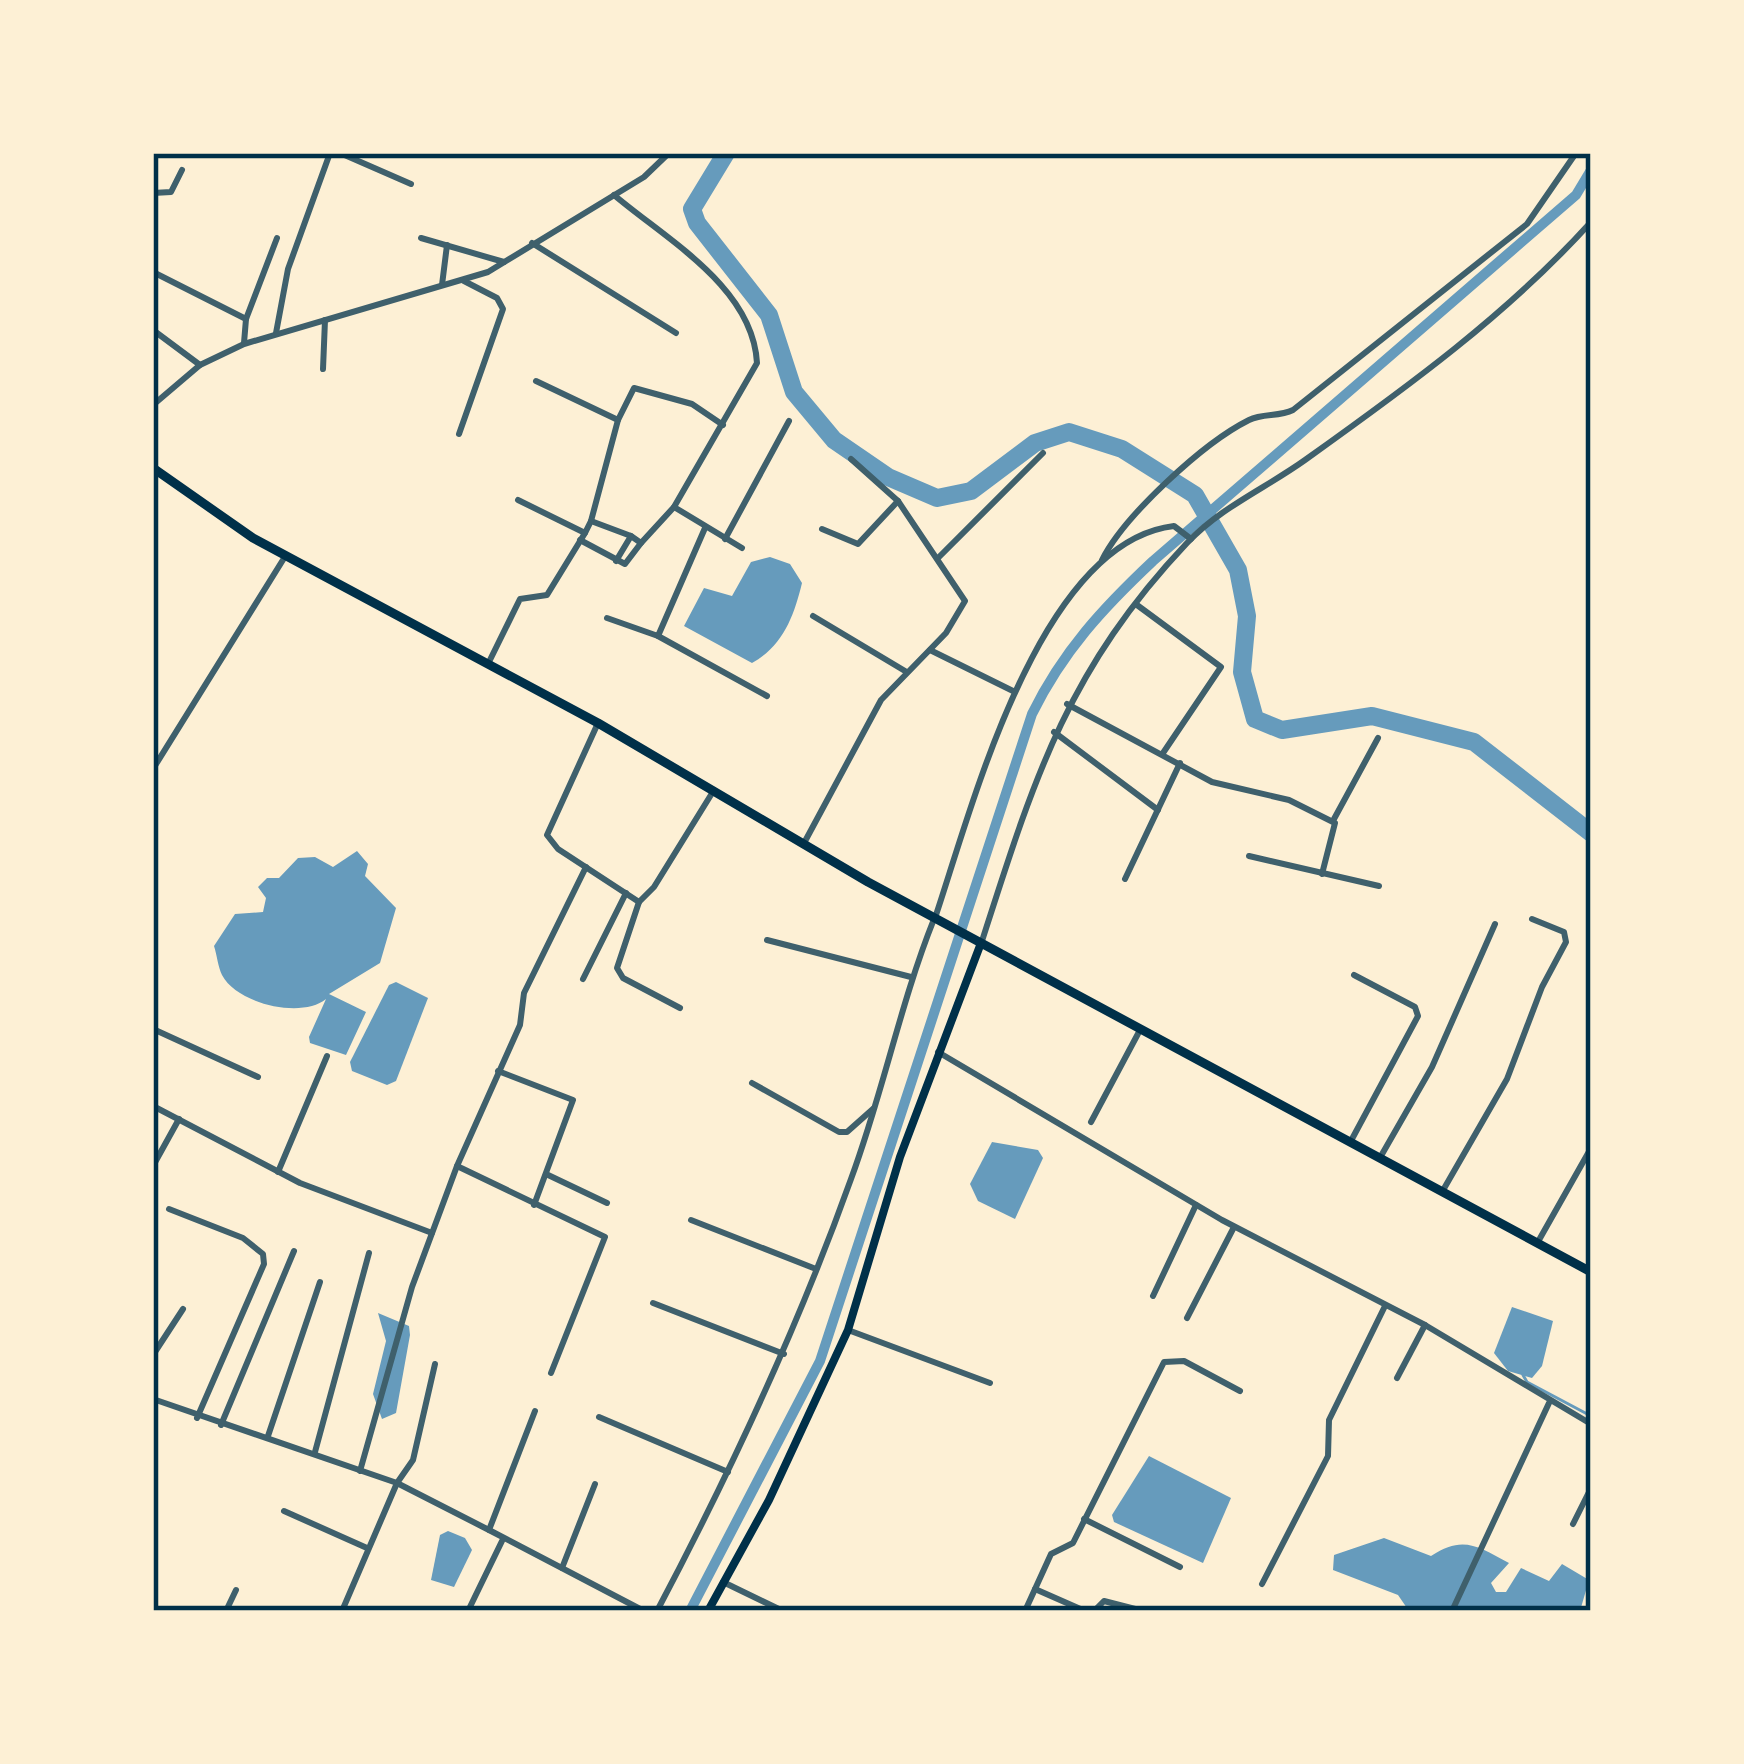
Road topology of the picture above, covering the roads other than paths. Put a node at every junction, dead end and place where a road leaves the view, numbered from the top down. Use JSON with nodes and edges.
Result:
{"nodes":[{"id":1,"x":329,"y":153,"type":"edge"},
{"id":2,"x":340,"y":153,"type":"edge"},
{"id":3,"x":669,"y":153,"type":"edge"},
{"id":4,"x":1576,"y":153,"type":"edge"},
{"id":5,"x":182,"y":170,"type":"dead end"},
{"id":6,"x":411,"y":184,"type":"dead end"},
{"id":7,"x":153,"y":193,"type":"edge"},
{"id":8,"x":614,"y":195,"type":"junction"},
{"id":9,"x":1591,"y":222,"type":"edge"},
{"id":10,"x":277,"y":238,"type":"dead end"},
{"id":11,"x":422,"y":238,"type":"dead end"},
{"id":12,"x":532,"y":243,"type":"junction"},
{"id":13,"x":447,"y":245,"type":"junction"},
{"id":14,"x":505,"y":262,"type":"junction"},
{"id":15,"x":153,"y":272,"type":"edge"},
{"id":16,"x":463,"y":280,"type":"junction"},
{"id":17,"x":442,"y":285,"type":"junction"},
{"id":18,"x":246,"y":319,"type":"junction"},
{"id":19,"x":325,"y":320,"type":"junction"},
{"id":20,"x":153,"y":330,"type":"edge"},
{"id":21,"x":676,"y":333,"type":"dead end"},
{"id":22,"x":276,"y":335,"type":"junction"},
{"id":23,"x":244,"y":344,"type":"junction"},
{"id":24,"x":200,"y":365,"type":"junction"},
{"id":25,"x":323,"y":369,"type":"dead end"},
{"id":26,"x":536,"y":381,"type":"dead end"},
{"id":27,"x":153,"y":405,"type":"edge"},
{"id":28,"x":618,"y":419,"type":"junction"},
{"id":29,"x":789,"y":421,"type":"dead end"},
{"id":30,"x":723,"y":424,"type":"junction"},
{"id":31,"x":459,"y":434,"type":"dead end"},
{"id":32,"x":1043,"y":453,"type":"dead end"},
{"id":33,"x":851,"y":459,"type":"dead end"},
{"id":34,"x":153,"y":468,"type":"edge"},
{"id":35,"x":518,"y":500,"type":"dead end"},
{"id":36,"x":898,"y":501,"type":"junction"},
{"id":37,"x":674,"y":507,"type":"junction"},
{"id":38,"x":591,"y":521,"type":"junction"},
{"id":39,"x":705,"y":528,"type":"junction"},
{"id":40,"x":822,"y":529,"type":"dead end"},
{"id":41,"x":632,"y":536,"type":"junction"},
{"id":42,"x":582,"y":537,"type":"junction"},
{"id":43,"x":1190,"y":537,"type":"junction"},
{"id":44,"x":725,"y":539,"type":"junction"},
{"id":45,"x":641,"y":543,"type":"junction"},
{"id":46,"x":742,"y":548,"type":"dead end"},
{"id":47,"x":286,"y":555,"type":"junction"},
{"id":48,"x":938,"y":558,"type":"junction"},
{"id":49,"x":1102,"y":560,"type":"junction"},
{"id":50,"x":616,"y":561,"type":"junction"},
{"id":51,"x":1137,"y":605,"type":"junction"},
{"id":52,"x":813,"y":616,"type":"dead end"},
{"id":53,"x":607,"y":618,"type":"dead end"},
{"id":54,"x":658,"y":636,"type":"junction"},
{"id":55,"x":929,"y":650,"type":"junction"},
{"id":56,"x":488,"y":664,"type":"junction"},
{"id":57,"x":905,"y":670,"type":"junction"},
{"id":58,"x":1012,"y":691,"type":"junction"},
{"id":59,"x":767,"y":696,"type":"dead end"},
{"id":60,"x":1066,"y":704,"type":"junction"},
{"id":61,"x":598,"y":723,"type":"junction"},
{"id":62,"x":1054,"y":732,"type":"junction"},
{"id":63,"x":1378,"y":738,"type":"dead end"},
{"id":64,"x":1163,"y":753,"type":"junction"},
{"id":65,"x":1181,"y":762,"type":"junction"},
{"id":66,"x":153,"y":769,"type":"edge"},
{"id":67,"x":714,"y":790,"type":"junction"},
{"id":68,"x":1158,"y":810,"type":"junction"},
{"id":69,"x":1333,"y":820,"type":"junction"},
{"id":70,"x":803,"y":845,"type":"junction"},
{"id":71,"x":1249,"y":856,"type":"dead end"},
{"id":72,"x":586,"y":867,"type":"junction"},
{"id":73,"x":1322,"y":874,"type":"junction"},
{"id":74,"x":1125,"y":879,"type":"dead end"},
{"id":75,"x":1379,"y":886,"type":"dead end"},
{"id":76,"x":626,"y":893,"type":"junction"},
{"id":77,"x":639,"y":902,"type":"junction"},
{"id":78,"x":936,"y":915,"type":"junction"},
{"id":79,"x":1532,"y":919,"type":"dead end"},
{"id":80,"x":1495,"y":924,"type":"dead end"},
{"id":81,"x":977,"y":938,"type":"junction"},
{"id":82,"x":767,"y":940,"type":"dead end"},
{"id":83,"x":1354,"y":975,"type":"dead end"},
{"id":84,"x":911,"y":977,"type":"junction"},
{"id":85,"x":583,"y":980,"type":"dead end"},
{"id":86,"x":680,"y":1008,"type":"dead end"},
{"id":87,"x":153,"y":1029,"type":"edge"},
{"id":88,"x":1140,"y":1029,"type":"junction"},
{"id":89,"x":938,"y":1052,"type":"junction"},
{"id":90,"x":327,"y":1056,"type":"dead end"},
{"id":91,"x":498,"y":1071,"type":"junction"},
{"id":92,"x":258,"y":1077,"type":"dead end"},
{"id":93,"x":752,"y":1084,"type":"dead end"},
{"id":94,"x":153,"y":1106,"type":"edge"},
{"id":95,"x":874,"y":1108,"type":"junction"},
{"id":96,"x":179,"y":1119,"type":"junction"},
{"id":97,"x":1091,"y":1122,"type":"dead end"},
{"id":98,"x":1352,"y":1138,"type":"junction"},
{"id":99,"x":1591,"y":1148,"type":"edge"},
{"id":100,"x":1381,"y":1156,"type":"junction"},
{"id":101,"x":153,"y":1166,"type":"edge"},
{"id":102,"x":457,"y":1166,"type":"junction"},
{"id":103,"x":278,"y":1172,"type":"junction"},
{"id":104,"x":546,"y":1174,"type":"junction"},
{"id":105,"x":1442,"y":1192,"type":"junction"},
{"id":106,"x":607,"y":1203,"type":"dead end"},
{"id":107,"x":534,"y":1204,"type":"junction"},
{"id":108,"x":1196,"y":1205,"type":"junction"},
{"id":109,"x":170,"y":1209,"type":"dead end"},
{"id":110,"x":691,"y":1220,"type":"dead end"},
{"id":111,"x":1234,"y":1227,"type":"junction"},
{"id":112,"x":432,"y":1233,"type":"junction"},
{"id":113,"x":1539,"y":1240,"type":"junction"},
{"id":114,"x":294,"y":1252,"type":"dead end"},
{"id":115,"x":369,"y":1253,"type":"dead end"},
{"id":116,"x":818,"y":1269,"type":"junction"},
{"id":117,"x":1591,"y":1272,"type":"edge"},
{"id":118,"x":320,"y":1282,"type":"dead end"},
{"id":119,"x":1153,"y":1296,"type":"dead end"},
{"id":120,"x":653,"y":1303,"type":"dead end"},
{"id":121,"x":1385,"y":1306,"type":"junction"},
{"id":122,"x":183,"y":1309,"type":"dead end"},
{"id":123,"x":1187,"y":1318,"type":"dead end"},
{"id":124,"x":1425,"y":1325,"type":"junction"},
{"id":125,"x":848,"y":1330,"type":"junction"},
{"id":126,"x":784,"y":1354,"type":"junction"},
{"id":127,"x":153,"y":1355,"type":"edge"},
{"id":128,"x":435,"y":1364,"type":"dead end"},
{"id":129,"x":551,"y":1373,"type":"dead end"},
{"id":130,"x":1397,"y":1378,"type":"dead end"},
{"id":131,"x":989,"y":1383,"type":"dead end"},
{"id":132,"x":1240,"y":1391,"type":"dead end"},
{"id":133,"x":153,"y":1399,"type":"edge"},
{"id":134,"x":1549,"y":1403,"type":"junction"},
{"id":135,"x":536,"y":1411,"type":"dead end"},
{"id":136,"x":599,"y":1417,"type":"dead end"},
{"id":137,"x":197,"y":1418,"type":"junction"},
{"id":138,"x":1591,"y":1424,"type":"edge"},
{"id":139,"x":220,"y":1426,"type":"junction"},
{"id":140,"x":268,"y":1436,"type":"junction"},
{"id":141,"x":315,"y":1452,"type":"junction"},
{"id":142,"x":360,"y":1472,"type":"junction"},
{"id":143,"x":728,"y":1472,"type":"junction"},
{"id":144,"x":397,"y":1483,"type":"junction"},
{"id":145,"x":595,"y":1484,"type":"dead end"},
{"id":146,"x":1591,"y":1488,"type":"edge"},
{"id":147,"x":284,"y":1511,"type":"dead end"},
{"id":148,"x":1084,"y":1519,"type":"junction"},
{"id":149,"x":1573,"y":1524,"type":"dead end"},
{"id":150,"x":489,"y":1529,"type":"junction"},
{"id":151,"x":502,"y":1540,"type":"junction"},
{"id":152,"x":367,"y":1548,"type":"junction"},
{"id":153,"x":1180,"y":1567,"type":"dead end"},
{"id":154,"x":562,"y":1568,"type":"junction"},
{"id":155,"x":723,"y":1582,"type":"junction"},
{"id":156,"x":1262,"y":1584,"type":"dead end"},
{"id":157,"x":1035,"y":1589,"type":"junction"},
{"id":158,"x":236,"y":1590,"type":"dead end"},
{"id":159,"x":226,"y":1611,"type":"edge"},
{"id":160,"x":342,"y":1611,"type":"edge"},
{"id":161,"x":468,"y":1611,"type":"edge"},
{"id":162,"x":644,"y":1611,"type":"edge"},
{"id":163,"x":657,"y":1611,"type":"edge"},
{"id":164,"x":709,"y":1611,"type":"edge"},
{"id":165,"x":783,"y":1611,"type":"edge"},
{"id":166,"x":1025,"y":1611,"type":"edge"},
{"id":167,"x":1085,"y":1611,"type":"edge"},
{"id":168,"x":1094,"y":1611,"type":"edge"},
{"id":169,"x":1143,"y":1611,"type":"edge"},
{"id":170,"x":1452,"y":1611,"type":"edge"}],
"edges":[{"from":1,"to":22,"type":"street"},
{"from":2,"to":6,"type":"street"},
{"from":3,"to":8,"type":"street"},
{"from":4,"to":49,"type":"street"},
{"from":5,"to":7,"type":"street"},
{"from":8,"to":12,"type":"street"},
{"from":8,"to":30,"type":"street"},
{"from":9,"to":43,"type":"street"},
{"from":10,"to":18,"type":"street"},
{"from":11,"to":13,"type":"street"},
{"from":12,"to":14,"type":"street"},
{"from":12,"to":21,"type":"street"},
{"from":13,"to":14,"type":"street"},
{"from":13,"to":17,"type":"street"},
{"from":14,"to":16,"type":"street"},
{"from":15,"to":18,"type":"street"},
{"from":16,"to":17,"type":"street"},
{"from":16,"to":31,"type":"street"},
{"from":17,"to":19,"type":"street"},
{"from":18,"to":23,"type":"street"},
{"from":19,"to":22,"type":"street"},
{"from":19,"to":25,"type":"street"},
{"from":20,"to":24,"type":"street"},
{"from":22,"to":23,"type":"street"},
{"from":23,"to":24,"type":"street"},
{"from":24,"to":27,"type":"street"},
{"from":26,"to":28,"type":"street"},
{"from":28,"to":30,"type":"street"},
{"from":28,"to":38,"type":"street"},
{"from":29,"to":44,"type":"street"},
{"from":30,"to":37,"type":"street"},
{"from":32,"to":48,"type":"street"},
{"from":33,"to":36,"type":"street"},
{"from":34,"to":47,"type":"main road"},
{"from":35,"to":42,"type":"street"},
{"from":36,"to":40,"type":"street"},
{"from":36,"to":48,"type":"street"},
{"from":37,"to":39,"type":"street"},
{"from":37,"to":45,"type":"street"},
{"from":38,"to":41,"type":"street"},
{"from":38,"to":42,"type":"street"},
{"from":39,"to":44,"type":"street"},
{"from":39,"to":54,"type":"street"},
{"from":41,"to":45,"type":"street"},
{"from":41,"to":50,"type":"street"},
{"from":42,"to":50,"type":"street"},
{"from":42,"to":56,"type":"street"},
{"from":43,"to":49,"type":"street"},
{"from":43,"to":51,"type":"street"},
{"from":44,"to":46,"type":"street"},
{"from":45,"to":50,"type":"street"},
{"from":47,"to":56,"type":"main road"},
{"from":47,"to":66,"type":"street"},
{"from":48,"to":55,"type":"street"},
{"from":49,"to":58,"type":"street"},
{"from":51,"to":60,"type":"street"},
{"from":51,"to":64,"type":"street"},
{"from":52,"to":57,"type":"street"},
{"from":53,"to":54,"type":"street"},
{"from":54,"to":59,"type":"street"},
{"from":55,"to":57,"type":"street"},
{"from":55,"to":58,"type":"street"},
{"from":56,"to":61,"type":"main road"},
{"from":57,"to":70,"type":"street"},
{"from":58,"to":78,"type":"street"},
{"from":60,"to":62,"type":"street"},
{"from":60,"to":64,"type":"street"},
{"from":61,"to":67,"type":"main road"},
{"from":61,"to":72,"type":"street"},
{"from":62,"to":68,"type":"street"},
{"from":62,"to":81,"type":"street"},
{"from":63,"to":69,"type":"street"},
{"from":64,"to":65,"type":"street"},
{"from":65,"to":68,"type":"street"},
{"from":65,"to":69,"type":"street"},
{"from":67,"to":70,"type":"main road"},
{"from":67,"to":77,"type":"street"},
{"from":68,"to":74,"type":"street"},
{"from":69,"to":73,"type":"street"},
{"from":70,"to":78,"type":"main road"},
{"from":71,"to":73,"type":"street"},
{"from":72,"to":76,"type":"street"},
{"from":72,"to":91,"type":"street"},
{"from":73,"to":75,"type":"street"},
{"from":76,"to":77,"type":"street"},
{"from":76,"to":85,"type":"street"},
{"from":77,"to":86,"type":"street"},
{"from":78,"to":81,"type":"main road"},
{"from":78,"to":84,"type":"street"},
{"from":79,"to":105,"type":"street"},
{"from":80,"to":100,"type":"street"},
{"from":81,"to":88,"type":"main road"},
{"from":81,"to":89,"type":"main road"},
{"from":82,"to":84,"type":"street"},
{"from":83,"to":98,"type":"street"},
{"from":84,"to":95,"type":"street"},
{"from":87,"to":92,"type":"street"},
{"from":88,"to":97,"type":"street"},
{"from":88,"to":98,"type":"main road"},
{"from":89,"to":108,"type":"street"},
{"from":89,"to":125,"type":"main road"},
{"from":90,"to":103,"type":"street"},
{"from":91,"to":102,"type":"street"},
{"from":91,"to":104,"type":"street"},
{"from":93,"to":95,"type":"street"},
{"from":94,"to":96,"type":"street"},
{"from":95,"to":116,"type":"street"},
{"from":96,"to":101,"type":"street"},
{"from":96,"to":103,"type":"street"},
{"from":98,"to":100,"type":"main road"},
{"from":99,"to":113,"type":"street"},
{"from":100,"to":105,"type":"main road"},
{"from":102,"to":107,"type":"street"},
{"from":102,"to":112,"type":"street"},
{"from":103,"to":112,"type":"street"},
{"from":104,"to":106,"type":"street"},
{"from":104,"to":107,"type":"street"},
{"from":105,"to":113,"type":"main road"},
{"from":107,"to":129,"type":"street"},
{"from":108,"to":111,"type":"street"},
{"from":108,"to":119,"type":"street"},
{"from":109,"to":137,"type":"street"},
{"from":110,"to":116,"type":"street"},
{"from":111,"to":121,"type":"street"},
{"from":111,"to":123,"type":"street"},
{"from":112,"to":142,"type":"street"},
{"from":113,"to":117,"type":"main road"},
{"from":114,"to":139,"type":"street"},
{"from":115,"to":141,"type":"street"},
{"from":116,"to":126,"type":"street"},
{"from":118,"to":140,"type":"street"},
{"from":120,"to":126,"type":"street"},
{"from":121,"to":124,"type":"street"},
{"from":121,"to":156,"type":"street"},
{"from":122,"to":127,"type":"street"},
{"from":124,"to":130,"type":"street"},
{"from":124,"to":134,"type":"street"},
{"from":125,"to":131,"type":"street"},
{"from":125,"to":155,"type":"main road"},
{"from":126,"to":143,"type":"street"},
{"from":128,"to":144,"type":"street"},
{"from":132,"to":148,"type":"street"},
{"from":133,"to":137,"type":"street"},
{"from":134,"to":138,"type":"street"},
{"from":134,"to":170,"type":"street"},
{"from":135,"to":150,"type":"street"},
{"from":136,"to":143,"type":"street"},
{"from":137,"to":139,"type":"street"},
{"from":139,"to":140,"type":"street"},
{"from":140,"to":141,"type":"street"},
{"from":141,"to":142,"type":"street"},
{"from":142,"to":144,"type":"street"},
{"from":143,"to":163,"type":"street"},
{"from":144,"to":150,"type":"street"},
{"from":144,"to":152,"type":"street"},
{"from":145,"to":154,"type":"street"},
{"from":146,"to":149,"type":"street"},
{"from":147,"to":152,"type":"street"},
{"from":148,"to":153,"type":"street"},
{"from":148,"to":157,"type":"street"},
{"from":150,"to":151,"type":"street"},
{"from":151,"to":154,"type":"street"},
{"from":151,"to":161,"type":"street"},
{"from":152,"to":160,"type":"street"},
{"from":154,"to":162,"type":"street"},
{"from":155,"to":164,"type":"main road"},
{"from":155,"to":165,"type":"street"},
{"from":157,"to":166,"type":"street"},
{"from":157,"to":167,"type":"street"},
{"from":158,"to":159,"type":"street"},
{"from":168,"to":169,"type":"street"}]}
